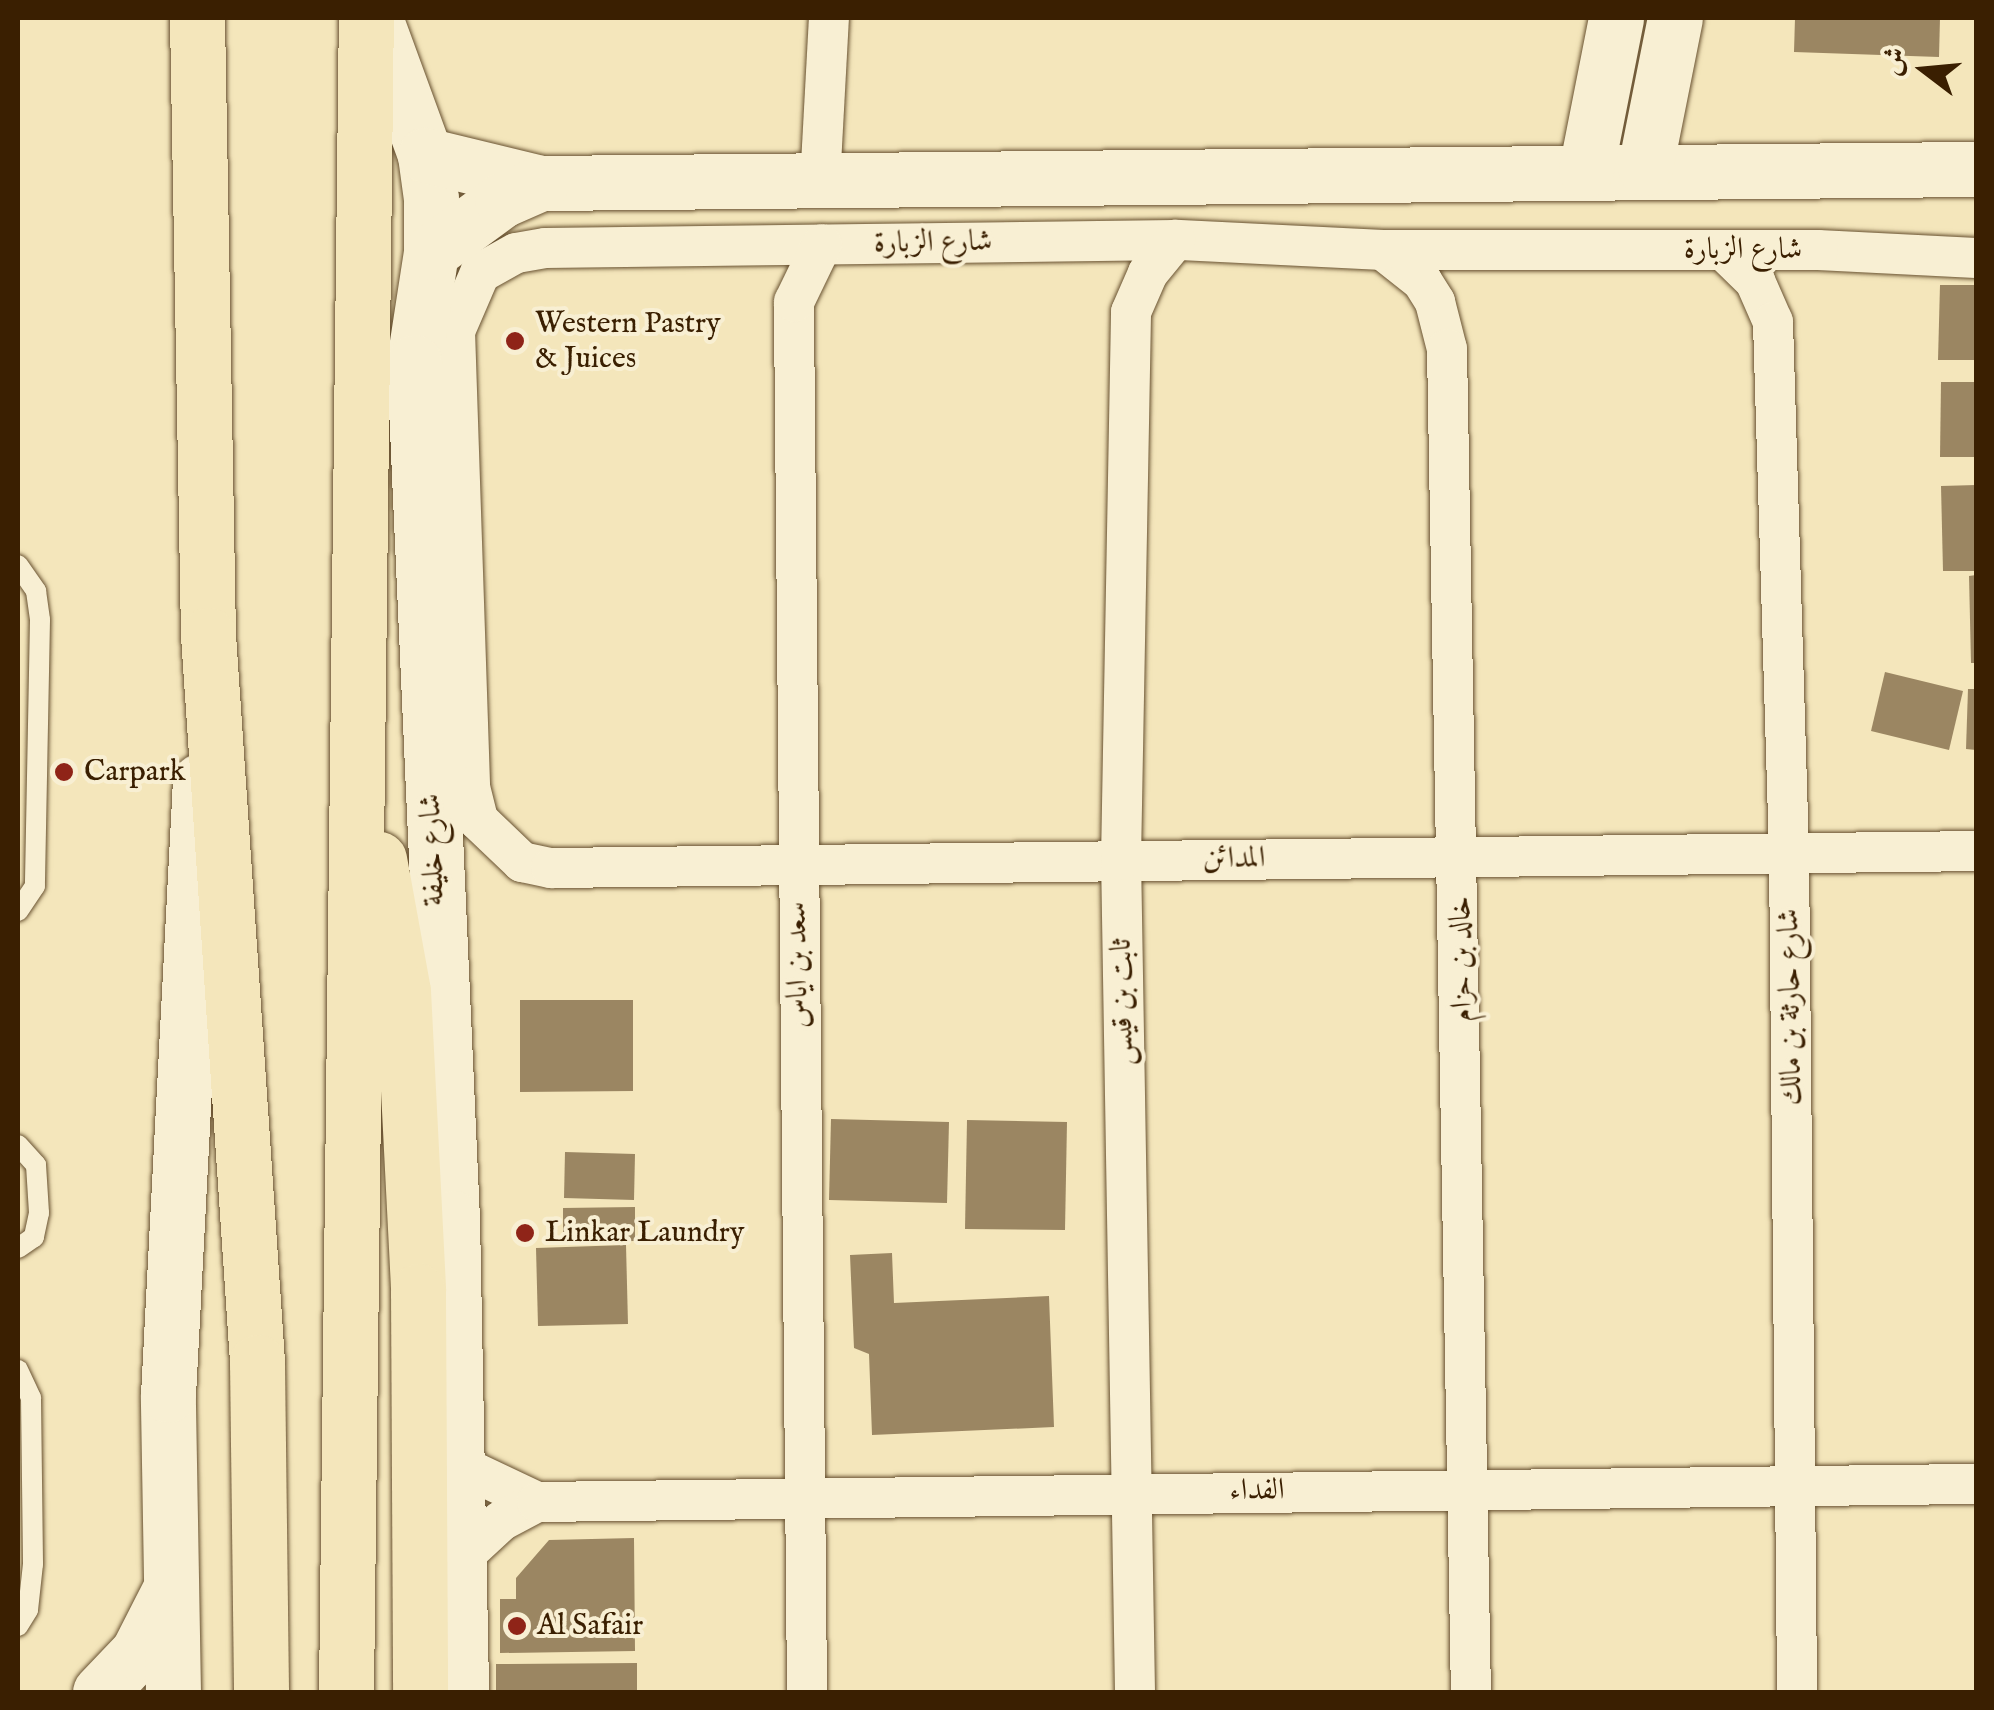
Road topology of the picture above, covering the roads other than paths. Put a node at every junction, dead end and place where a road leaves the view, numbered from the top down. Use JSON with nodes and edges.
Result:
{"nodes":[{"id":1,"x":198,"y":18,"type":"edge"},
{"id":2,"x":366,"y":18,"type":"edge"},
{"id":3,"x":375,"y":18,"type":"edge"},
{"id":4,"x":829,"y":18,"type":"edge"},
{"id":5,"x":1616,"y":18,"type":"edge"},
{"id":6,"x":1675,"y":18,"type":"edge"},
{"id":7,"x":426,"y":155,"type":"junction"},
{"id":8,"x":1646,"y":168,"type":"junction"},
{"id":9,"x":1976,"y":169,"type":"edge"},
{"id":10,"x":1586,"y":170,"type":"junction"},
{"id":11,"x":541,"y":183,"type":"junction"},
{"id":12,"x":820,"y":183,"type":"junction"},
{"id":13,"x":1175,"y":240,"type":"junction"},
{"id":14,"x":1072,"y":241,"type":"junction"},
{"id":15,"x":822,"y":244,"type":"junction"},
{"id":16,"x":1383,"y":250,"type":"junction"},
{"id":17,"x":1723,"y":250,"type":"junction"},
{"id":18,"x":1818,"y":250,"type":"junction"},
{"id":19,"x":431,"y":252,"type":"junction"},
{"id":20,"x":1976,"y":258,"type":"edge"},
{"id":21,"x":1131,"y":312,"type":"junction"},
{"id":22,"x":1773,"y":322,"type":"junction"},
{"id":23,"x":18,"y":564,"type":"edge"},
{"id":24,"x":208,"y":636,"type":"junction"},
{"id":25,"x":358,"y":748,"type":"junction"},
{"id":26,"x":497,"y":845,"type":"joint"},
{"id":27,"x":1976,"y":851,"type":"edge"},
{"id":28,"x":1790,"y":853,"type":"junction"},
{"id":29,"x":1460,"y":855,"type":"junction"},
{"id":30,"x":1121,"y":860,"type":"junction"},
{"id":31,"x":796,"y":861,"type":"junction"},
{"id":32,"x":18,"y":911,"type":"edge"},
{"id":33,"x":18,"y":1145,"type":"edge"},
{"id":34,"x":18,"y":1248,"type":"edge"},
{"id":35,"x":18,"y":1370,"type":"edge"},
{"id":36,"x":459,"y":1466,"type":"junction"},
{"id":37,"x":1976,"y":1484,"type":"edge"},
{"id":38,"x":1795,"y":1486,"type":"junction"},
{"id":39,"x":1468,"y":1489,"type":"junction"},
{"id":40,"x":1133,"y":1493,"type":"junction"},
{"id":41,"x":807,"y":1496,"type":"junction"},
{"id":42,"x":537,"y":1502,"type":"junction"},
{"id":43,"x":460,"y":1559,"type":"junction"},
{"id":44,"x":170,"y":1590,"type":"junction"},
{"id":45,"x":18,"y":1626,"type":"edge"},
{"id":46,"x":100,"y":1692,"type":"edge"},
{"id":47,"x":173,"y":1692,"type":"edge"},
{"id":48,"x":261,"y":1692,"type":"edge"},
{"id":49,"x":346,"y":1692,"type":"edge"},
{"id":50,"x":420,"y":1692,"type":"edge"},
{"id":51,"x":462,"y":1692,"type":"edge"},
{"id":52,"x":807,"y":1692,"type":"edge"},
{"id":53,"x":1135,"y":1692,"type":"edge"},
{"id":54,"x":1471,"y":1692,"type":"edge"},
{"id":55,"x":1797,"y":1692,"type":"edge"}],
"edges":[{"from":1,"to":24,"type":"main road"},
{"from":2,"to":25,"type":"main road"},
{"from":3,"to":7,"type":"street","name":"شارع خليفة"},
{"from":4,"to":12,"type":"street"},
{"from":5,"to":10,"type":"street"},
{"from":6,"to":8,"type":"street"},
{"from":7,"to":11,"type":"street","name":"شارع الزبارة"},
{"from":7,"to":19,"type":"street","name":"شارع خليفة"},
{"from":8,"to":9,"type":"street","name":"شارع الزبارة"},
{"from":8,"to":10,"type":"street","name":"شارع الزبارة"},
{"from":10,"to":12,"type":"street","name":"شارع الزبارة"},
{"from":11,"to":12,"type":"street","name":"شارع الزبارة"},
{"from":11,"to":19,"type":"street","name":"شارع الزبارة"},
{"from":13,"to":14,"type":"street","name":"شارع الزبارة"},
{"from":13,"to":16,"type":"street","name":"شارع الزبارة"},
{"from":13,"to":21,"type":"street"},
{"from":14,"to":15,"type":"street","name":"شارع الزبارة"},
{"from":14,"to":21,"type":"street"},
{"from":15,"to":26,"type":"street","name":"شارع الزبارة"},
{"from":15,"to":31,"type":"street","name":"سعد بن اياس"},
{"from":16,"to":17,"type":"street","name":"شارع الزبارة"},
{"from":16,"to":29,"type":"street","name":"خالد بن حزام"},
{"from":17,"to":18,"type":"street","name":"شارع الزبارة"},
{"from":17,"to":22,"type":"street","name":"شارع حارثة بن مالك"},
{"from":18,"to":20,"type":"street","name":"شارع الزبارة"},
{"from":18,"to":22,"type":"street","name":"شارع حارثة بن مالك"},
{"from":19,"to":36,"type":"street","name":"شارع خليفة"},
{"from":21,"to":30,"type":"street","name":"ثابت بن قيس"},
{"from":22,"to":28,"type":"street","name":"شارع حارثة بن مالك"},
{"from":23,"to":32,"type":"lane"},
{"from":24,"to":44,"type":"street"},
{"from":24,"to":48,"type":"main road"},
{"from":25,"to":49,"type":"main road"},
{"from":25,"to":50,"type":"main road"},
{"from":26,"to":31,"type":"street","name":"المدائن"},
{"from":27,"to":28,"type":"street","name":"المدائن"},
{"from":28,"to":29,"type":"street","name":"المدائن"},
{"from":28,"to":38,"type":"street","name":"شارع حارثة بن مالك"},
{"from":29,"to":30,"type":"street","name":"المدائن"},
{"from":29,"to":39,"type":"street","name":"خالد بن حزام"},
{"from":30,"to":31,"type":"street","name":"المدائن"},
{"from":30,"to":40,"type":"street","name":"ثابت بن قيس"},
{"from":31,"to":41,"type":"street","name":"سعد بن اياس"},
{"from":33,"to":34,"type":"lane"},
{"from":35,"to":45,"type":"lane"},
{"from":36,"to":42,"type":"street","name":"الفداء"},
{"from":36,"to":43,"type":"street","name":"شارع خليفة"},
{"from":37,"to":38,"type":"street","name":"الفداء"},
{"from":38,"to":39,"type":"street","name":"الفداء"},
{"from":38,"to":55,"type":"street","name":"شارع حارثة بن مالك"},
{"from":39,"to":40,"type":"street","name":"الفداء"},
{"from":39,"to":54,"type":"street","name":"خالد بن حزام"},
{"from":40,"to":41,"type":"street","name":"الفداء"},
{"from":40,"to":53,"type":"street","name":"ثابت بن قيس"},
{"from":41,"to":42,"type":"street","name":"الفداء"},
{"from":41,"to":52,"type":"street","name":"سعد بن اياس"},
{"from":42,"to":43,"type":"street","name":"الفداء"},
{"from":43,"to":51,"type":"street","name":"شارع خليفة"},
{"from":44,"to":46,"type":"street"},
{"from":44,"to":47,"type":"street"}]}
